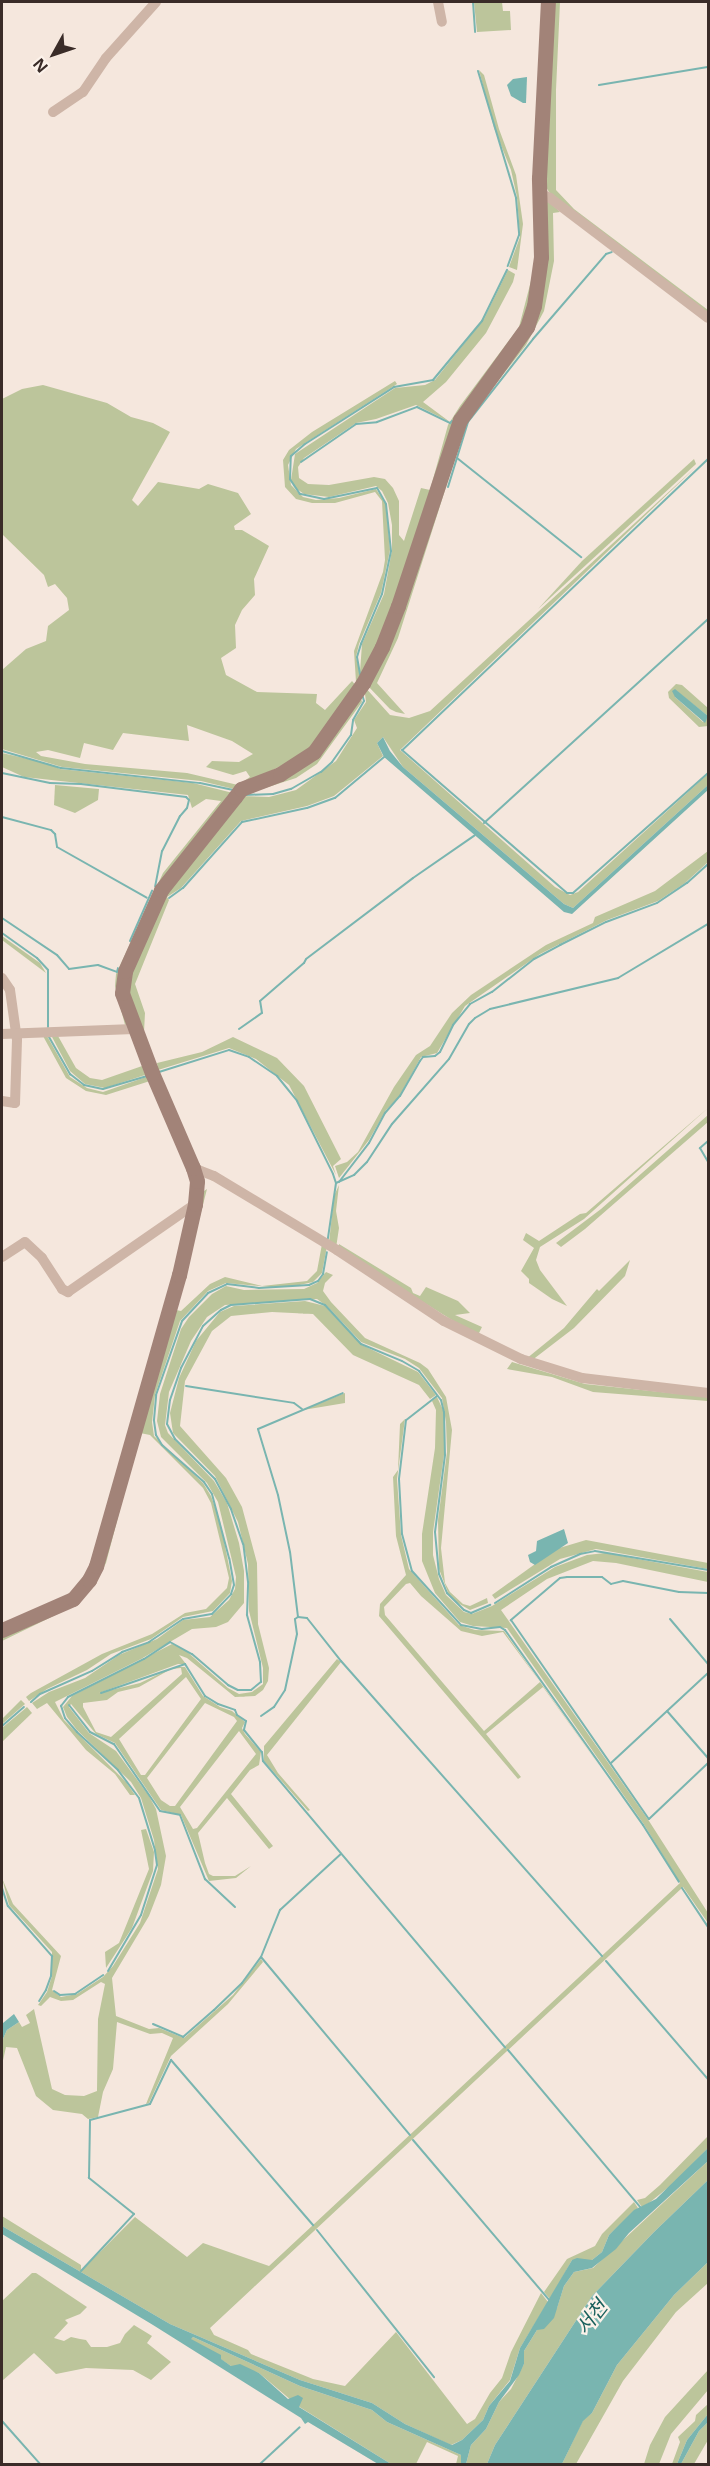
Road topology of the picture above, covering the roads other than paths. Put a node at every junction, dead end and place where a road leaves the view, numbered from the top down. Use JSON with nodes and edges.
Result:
{"nodes":[{"id":1,"x":156,"y":2,"type":"edge"},
{"id":2,"x":438,"y":2,"type":"edge"},
{"id":3,"x":548,"y":2,"type":"edge"},
{"id":4,"x":442,"y":22,"type":"dead end"},
{"id":5,"x":53,"y":112,"type":"dead end"},
{"id":6,"x":539,"y":193,"type":"junction"},
{"id":7,"x":708,"y":318,"type":"edge"},
{"id":8,"x":2,"y":978,"type":"edge"},
{"id":9,"x":134,"y":1029,"type":"junction"},
{"id":10,"x":16,"y":1033,"type":"junction"},
{"id":11,"x":2,"y":1034,"type":"edge"},
{"id":12,"x":2,"y":1101,"type":"edge"},
{"id":13,"x":193,"y":1168,"type":"junction"},
{"id":14,"x":195,"y":1204,"type":"junction"},
{"id":15,"x":2,"y":1257,"type":"edge"},
{"id":16,"x":708,"y":1393,"type":"edge"},
{"id":17,"x":2,"y":1630,"type":"edge"}],
"edges":[{"from":1,"to":5,"type":"street"},
{"from":2,"to":4,"type":"street"},
{"from":3,"to":6,"type":"street"},
{"from":6,"to":7,"type":"street"},
{"from":6,"to":9,"type":"street"},
{"from":8,"to":10,"type":"street"},
{"from":9,"to":10,"type":"street"},
{"from":9,"to":13,"type":"street"},
{"from":10,"to":11,"type":"street"},
{"from":10,"to":12,"type":"street"},
{"from":13,"to":14,"type":"street"},
{"from":13,"to":16,"type":"street"},
{"from":14,"to":15,"type":"street"},
{"from":14,"to":17,"type":"street"}]}
